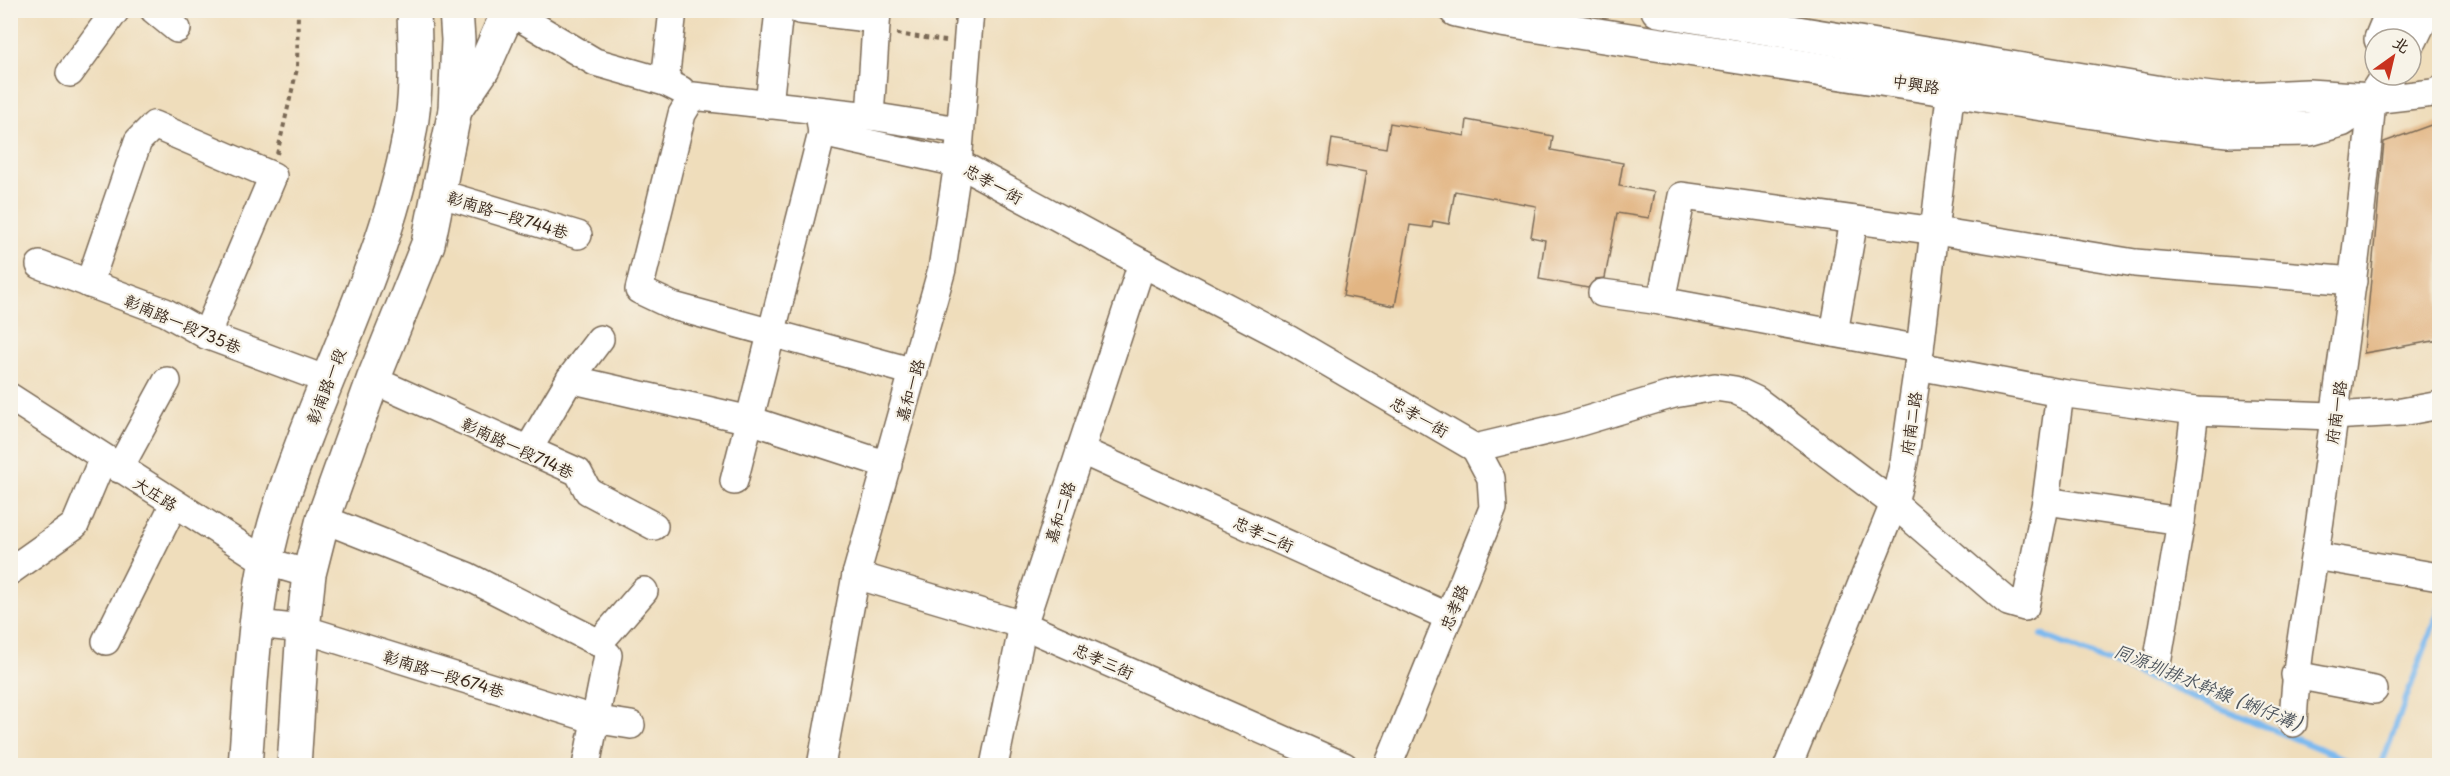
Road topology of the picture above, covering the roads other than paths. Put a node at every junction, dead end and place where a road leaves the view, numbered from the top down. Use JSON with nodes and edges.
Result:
{"nodes":[{"id":1,"x":116,"y":10,"type":"edge"},
{"id":2,"x":154,"y":10,"type":"edge"},
{"id":3,"x":414,"y":10,"type":"edge"},
{"id":4,"x":456,"y":10,"type":"edge"},
{"id":5,"x":673,"y":10,"type":"edge"},
{"id":6,"x":779,"y":10,"type":"edge"},
{"id":7,"x":800,"y":10,"type":"edge"},
{"id":8,"x":970,"y":10,"type":"edge"},
{"id":9,"x":1456,"y":10,"type":"edge"},
{"id":10,"x":1658,"y":10,"type":"edge"},
{"id":11,"x":2393,"y":10,"type":"edge"},
{"id":12,"x":2425,"y":10,"type":"edge"},
{"id":13,"x":509,"y":11,"type":"edge"},
{"id":14,"x":1502,"y":15,"type":"edge"},
{"id":15,"x":876,"y":20,"type":"edge"},
{"id":16,"x":2386,"y":27,"type":"edge"},
{"id":17,"x":2417,"y":27,"type":"edge"},
{"id":18,"x":177,"y":28,"type":"dead end"},
{"id":19,"x":70,"y":73,"type":"dead end"},
{"id":20,"x":1956,"y":75,"type":"junction"},
{"id":21,"x":665,"y":82,"type":"junction"},
{"id":22,"x":2380,"y":87,"type":"edge"},
{"id":23,"x":2439,"y":90,"type":"edge"},
{"id":24,"x":693,"y":96,"type":"junction"},
{"id":25,"x":769,"y":105,"type":"junction"},
{"id":26,"x":455,"y":110,"type":"junction"},
{"id":27,"x":870,"y":116,"type":"junction"},
{"id":28,"x":821,"y":123,"type":"junction"},
{"id":29,"x":959,"y":130,"type":"junction"},
{"id":30,"x":958,"y":163,"type":"junction"},
{"id":31,"x":438,"y":193,"type":"junction"},
{"id":32,"x":1854,"y":220,"type":"junction"},
{"id":33,"x":1936,"y":231,"type":"junction"},
{"id":34,"x":578,"y":235,"type":"dead end"},
{"id":35,"x":1142,"y":263,"type":"junction"},
{"id":36,"x":40,"y":265,"type":"dead end"},
{"id":37,"x":2353,"y":281,"type":"junction"},
{"id":38,"x":89,"y":284,"type":"junction"},
{"id":39,"x":1602,"y":293,"type":"dead end"},
{"id":40,"x":1661,"y":301,"type":"junction"},
{"id":41,"x":772,"y":333,"type":"junction"},
{"id":42,"x":1834,"y":333,"type":"junction"},
{"id":43,"x":206,"y":335,"type":"junction"},
{"id":44,"x":600,"y":339,"type":"dead end"},
{"id":45,"x":1919,"y":358,"type":"junction"},
{"id":46,"x":914,"y":372,"type":"junction"},
{"id":47,"x":570,"y":379,"type":"junction"},
{"id":48,"x":327,"y":380,"type":"junction"},
{"id":49,"x":373,"y":380,"type":"junction"},
{"id":50,"x":167,"y":381,"type":"dead end"},
{"id":51,"x":2060,"y":393,"type":"junction"},
{"id":52,"x":10,"y":398,"type":"edge"},
{"id":53,"x":2439,"y":405,"type":"edge"},
{"id":54,"x":2195,"y":411,"type":"junction"},
{"id":55,"x":2334,"y":414,"type":"junction"},
{"id":56,"x":750,"y":420,"type":"junction"},
{"id":57,"x":1474,"y":448,"type":"junction"},
{"id":58,"x":528,"y":450,"type":"junction"},
{"id":59,"x":1080,"y":450,"type":"junction"},
{"id":60,"x":111,"y":463,"type":"junction"},
{"id":61,"x":888,"y":465,"type":"junction"},
{"id":62,"x":734,"y":481,"type":"dead end"},
{"id":63,"x":2046,"y":501,"type":"junction"},
{"id":64,"x":174,"y":504,"type":"junction"},
{"id":65,"x":1894,"y":504,"type":"junction"},
{"id":66,"x":323,"y":519,"type":"junction"},
{"id":67,"x":2181,"y":521,"type":"junction"},
{"id":68,"x":654,"y":526,"type":"dead end"},
{"id":69,"x":2315,"y":556,"type":"junction"},
{"id":70,"x":265,"y":561,"type":"junction"},
{"id":71,"x":10,"y":571,"type":"edge"},
{"id":72,"x":309,"y":574,"type":"junction"},
{"id":73,"x":856,"y":575,"type":"junction"},
{"id":74,"x":2433,"y":576,"type":"dead end"},
{"id":75,"x":644,"y":591,"type":"dead end"},
{"id":76,"x":1449,"y":616,"type":"junction"},
{"id":77,"x":256,"y":624,"type":"junction"},
{"id":78,"x":1023,"y":625,"type":"junction"},
{"id":79,"x":303,"y":629,"type":"junction"},
{"id":80,"x":106,"y":641,"type":"dead end"},
{"id":81,"x":608,"y":656,"type":"dead end"},
{"id":82,"x":2158,"y":658,"type":"dead end"},
{"id":83,"x":2295,"y":675,"type":"junction"},
{"id":84,"x":2374,"y":690,"type":"dead end"},
{"id":85,"x":593,"y":719,"type":"junction"},
{"id":86,"x":2293,"y":723,"type":"dead end"},
{"id":87,"x":631,"y":724,"type":"dead end"},
{"id":88,"x":245,"y":765,"type":"edge"},
{"id":89,"x":294,"y":765,"type":"edge"},
{"id":90,"x":586,"y":765,"type":"edge"},
{"id":91,"x":822,"y":765,"type":"edge"},
{"id":92,"x":994,"y":765,"type":"edge"},
{"id":93,"x":1344,"y":765,"type":"edge"},
{"id":94,"x":1388,"y":765,"type":"edge"},
{"id":95,"x":1788,"y":765,"type":"edge"}],
"edges":[{"from":1,"to":19,"type":"street"},
{"from":2,"to":18,"type":"street"},
{"from":3,"to":48,"type":"main road","name":"彰南路一段"},
{"from":4,"to":26,"type":"main road"},
{"from":5,"to":21,"type":"street"},
{"from":6,"to":25,"type":"street"},
{"from":7,"to":15,"type":"street"},
{"from":8,"to":29,"type":"street","name":"嘉和一路"},
{"from":9,"to":14,"type":"main road","name":"中興路"},
{"from":10,"to":20,"type":"main road","name":"中興路"},
{"from":11,"to":16,"type":"main road"},
{"from":12,"to":17,"type":"main road"},
{"from":13,"to":21,"type":"street"},
{"from":13,"to":26,"type":"main road"},
{"from":14,"to":20,"type":"main road","name":"中興路"},
{"from":15,"to":27,"type":"street"},
{"from":20,"to":22,"type":"main road","name":"中興路"},
{"from":20,"to":33,"type":"street","name":"府南二路"},
{"from":21,"to":24,"type":"street"},
{"from":22,"to":23,"type":"street"},
{"from":22,"to":37,"type":"street","name":"府南一路"},
{"from":24,"to":25,"type":"street"},
{"from":24,"to":41,"type":"street"},
{"from":25,"to":28,"type":"street"},
{"from":26,"to":31,"type":"main road"},
{"from":27,"to":28,"type":"street"},
{"from":27,"to":29,"type":"street"},
{"from":28,"to":30,"type":"street","name":"忠孝一街"},
{"from":28,"to":41,"type":"street"},
{"from":29,"to":30,"type":"street","name":"嘉和一路"},
{"from":30,"to":35,"type":"street","name":"忠孝一街"},
{"from":30,"to":46,"type":"street","name":"嘉和一路"},
{"from":31,"to":34,"type":"street","name":"彰南路一段744巷"},
{"from":31,"to":49,"type":"main road"},
{"from":32,"to":33,"type":"street"},
{"from":32,"to":40,"type":"street"},
{"from":32,"to":42,"type":"street"},
{"from":33,"to":37,"type":"street"},
{"from":33,"to":45,"type":"street","name":"府南二路"},
{"from":35,"to":57,"type":"street","name":"忠孝一街"},
{"from":35,"to":59,"type":"street","name":"嘉和二路"},
{"from":36,"to":38,"type":"street","name":"彰南路一段735巷"},
{"from":37,"to":55,"type":"street","name":"府南一路"},
{"from":38,"to":43,"type":"street","name":"彰南路一段735巷"},
{"from":38,"to":43,"type":"street"},
{"from":39,"to":40,"type":"street"},
{"from":40,"to":42,"type":"street"},
{"from":41,"to":46,"type":"street"},
{"from":41,"to":56,"type":"street"},
{"from":42,"to":45,"type":"street"},
{"from":43,"to":48,"type":"street","name":"彰南路一段735巷"},
{"from":44,"to":47,"type":"street"},
{"from":45,"to":51,"type":"street"},
{"from":45,"to":65,"type":"street","name":"府南二路"},
{"from":46,"to":61,"type":"street","name":"嘉和一路"},
{"from":47,"to":56,"type":"street"},
{"from":47,"to":58,"type":"street"},
{"from":48,"to":70,"type":"main road","name":"彰南路一段"},
{"from":49,"to":58,"type":"street","name":"彰南路一段714巷"},
{"from":49,"to":66,"type":"main road"},
{"from":50,"to":60,"type":"street"},
{"from":51,"to":54,"type":"street"},
{"from":51,"to":63,"type":"street"},
{"from":52,"to":60,"type":"street","name":"大庄路"},
{"from":53,"to":55,"type":"street"},
{"from":54,"to":55,"type":"street"},
{"from":54,"to":67,"type":"street"},
{"from":55,"to":69,"type":"street","name":"府南一路"},
{"from":56,"to":61,"type":"street"},
{"from":56,"to":62,"type":"street"},
{"from":57,"to":65,"type":"street"},
{"from":57,"to":76,"type":"street","name":"忠孝路"},
{"from":58,"to":68,"type":"street","name":"彰南路一段714巷"},
{"from":59,"to":76,"type":"street","name":"忠孝二街"},
{"from":59,"to":78,"type":"street","name":"嘉和二路"},
{"from":60,"to":64,"type":"street","name":"大庄路"},
{"from":60,"to":71,"type":"street"},
{"from":61,"to":73,"type":"street","name":"嘉和一路"},
{"from":63,"to":65,"type":"street"},
{"from":63,"to":67,"type":"street"},
{"from":64,"to":70,"type":"street","name":"大庄路"},
{"from":64,"to":80,"type":"street"},
{"from":65,"to":95,"type":"street","name":"府南二路"},
{"from":66,"to":72,"type":"main road"},
{"from":66,"to":75,"type":"street"},
{"from":67,"to":82,"type":"street"},
{"from":69,"to":74,"type":"street"},
{"from":69,"to":83,"type":"street","name":"府南一路"},
{"from":70,"to":72,"type":"street","name":"大庄路"},
{"from":70,"to":77,"type":"main road","name":"彰南路一段"},
{"from":72,"to":79,"type":"main road"},
{"from":73,"to":78,"type":"street","name":"忠孝三街"},
{"from":73,"to":91,"type":"street","name":"嘉和一路"},
{"from":76,"to":94,"type":"street","name":"忠孝路"},
{"from":77,"to":79,"type":"street","name":"彰南路一段674巷"},
{"from":77,"to":88,"type":"main road","name":"彰南路一段"},
{"from":78,"to":92,"type":"street","name":"嘉和二路"},
{"from":78,"to":93,"type":"street","name":"忠孝三街"},
{"from":79,"to":85,"type":"street","name":"彰南路一段674巷"},
{"from":79,"to":89,"type":"main road"},
{"from":81,"to":85,"type":"street"},
{"from":83,"to":84,"type":"street"},
{"from":83,"to":86,"type":"street","name":"府南一路"},
{"from":85,"to":87,"type":"street","name":"彰南路一段674巷"},
{"from":85,"to":90,"type":"street"}]}
